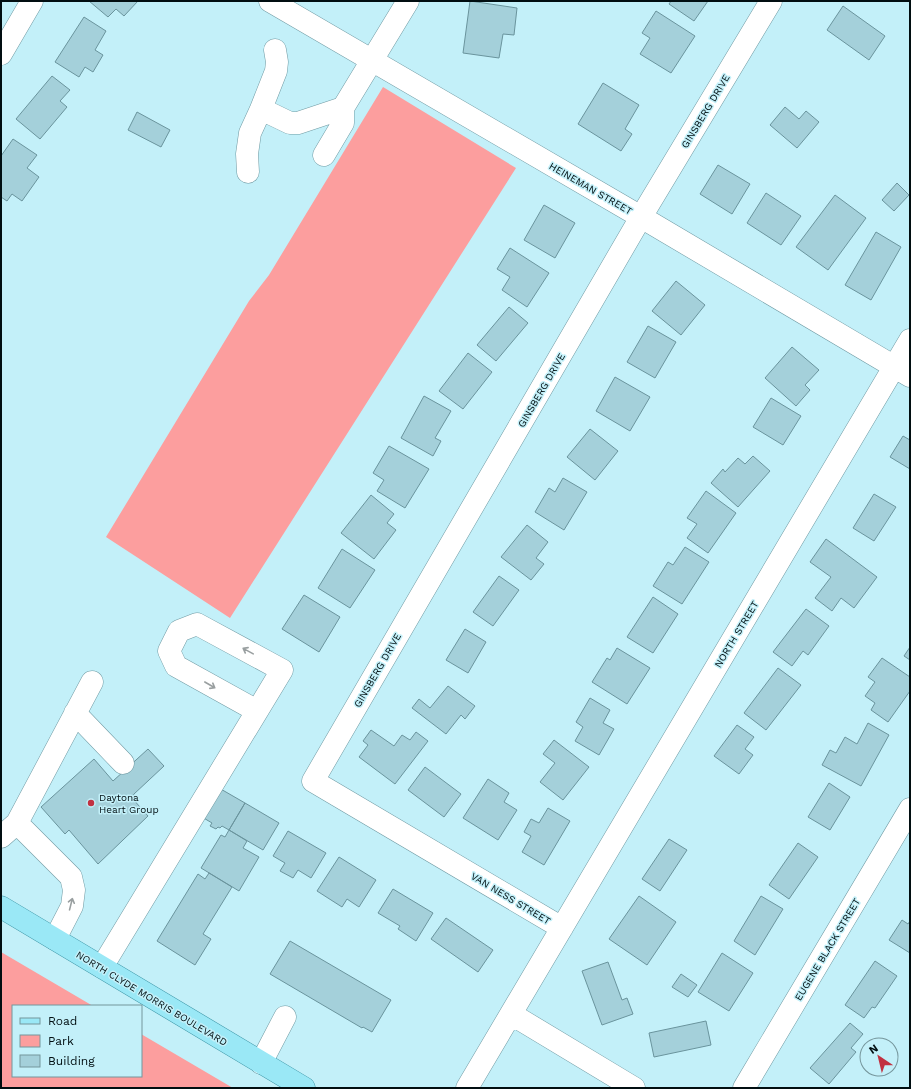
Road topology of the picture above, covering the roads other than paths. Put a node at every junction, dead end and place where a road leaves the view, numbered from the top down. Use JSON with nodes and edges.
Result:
{"nodes":[{"id":1,"x":32,"y":1,"type":"edge"},
{"id":2,"x":270,"y":1,"type":"edge"},
{"id":3,"x":408,"y":1,"type":"edge"},
{"id":4,"x":771,"y":1,"type":"edge"},
{"id":5,"x":275,"y":50,"type":"dead end"},
{"id":6,"x":1,"y":54,"type":"edge"},
{"id":7,"x":372,"y":61,"type":"junction"},
{"id":8,"x":343,"y":108,"type":"junction"},
{"id":9,"x":261,"y":109,"type":"junction"},
{"id":10,"x":324,"y":156,"type":"dead end"},
{"id":11,"x":248,"y":172,"type":"dead end"},
{"id":12,"x":641,"y":218,"type":"junction"},
{"id":13,"x":910,"y":340,"type":"edge"},
{"id":14,"x":902,"y":372,"type":"edge"},
{"id":15,"x":92,"y":682,"type":"dead end"},
{"id":16,"x":257,"y":711,"type":"junction"},
{"id":17,"x":75,"y":713,"type":"junction"},
{"id":18,"x":123,"y":763,"type":"dead end"},
{"id":19,"x":313,"y":781,"type":"joint"},
{"id":20,"x":910,"y":809,"type":"edge"},
{"id":21,"x":9,"y":830,"type":"edge"},
{"id":22,"x":1,"y":907,"type":"edge"},
{"id":23,"x":562,"y":928,"type":"junction"},
{"id":24,"x":55,"y":940,"type":"junction"},
{"id":25,"x":102,"y":967,"type":"junction"},
{"id":26,"x":511,"y":1014,"type":"junction"},
{"id":27,"x":285,"y":1017,"type":"dead end"},
{"id":28,"x":261,"y":1062,"type":"junction"},
{"id":29,"x":304,"y":1088,"type":"edge"},
{"id":30,"x":467,"y":1088,"type":"edge"},
{"id":31,"x":634,"y":1088,"type":"edge"},
{"id":32,"x":744,"y":1088,"type":"edge"}],
"edges":[{"from":1,"to":6,"type":"street"},
{"from":2,"to":7,"type":"street","name":"HEINEMAN STREET"},
{"from":3,"to":7,"type":"street"},
{"from":4,"to":12,"type":"street","name":"GINSBERG DRIVE"},
{"from":5,"to":9,"type":"street"},
{"from":7,"to":8,"type":"street"},
{"from":7,"to":12,"type":"street","name":"HEINEMAN STREET"},
{"from":8,"to":9,"type":"street"},
{"from":8,"to":10,"type":"street"},
{"from":9,"to":11,"type":"street"},
{"from":12,"to":14,"type":"street","name":"HEINEMAN STREET"},
{"from":12,"to":19,"type":"street","name":"GINSBERG DRIVE"},
{"from":13,"to":14,"type":"street","name":"NORTH STREET"},
{"from":14,"to":23,"type":"street","name":"NORTH STREET"},
{"from":15,"to":17,"type":"street"},
{"from":16,"to":16,"type":"street","one_way":true},
{"from":16,"to":25,"type":"street"},
{"from":17,"to":18,"type":"street"},
{"from":17,"to":21,"type":"street"},
{"from":19,"to":23,"type":"street","name":"VAN NESS STREET"},
{"from":20,"to":32,"type":"street","name":"EUGENE BLACK STREET"},
{"from":24,"to":21,"type":"street","one_way":true},
{"from":22,"to":24,"type":"main road","name":"NORTH CLYDE MORRIS BOULEVARD"},
{"from":23,"to":26,"type":"street","name":"VAN NESS STREET"},
{"from":24,"to":25,"type":"main road","name":"NORTH CLYDE MORRIS BOULEVARD"},
{"from":25,"to":28,"type":"main road","name":"NORTH CLYDE MORRIS BOULEVARD"},
{"from":26,"to":30,"type":"street"},
{"from":26,"to":31,"type":"street"},
{"from":27,"to":28,"type":"street"},
{"from":28,"to":29,"type":"main road","name":"NORTH CLYDE MORRIS BOULEVARD"}]}
